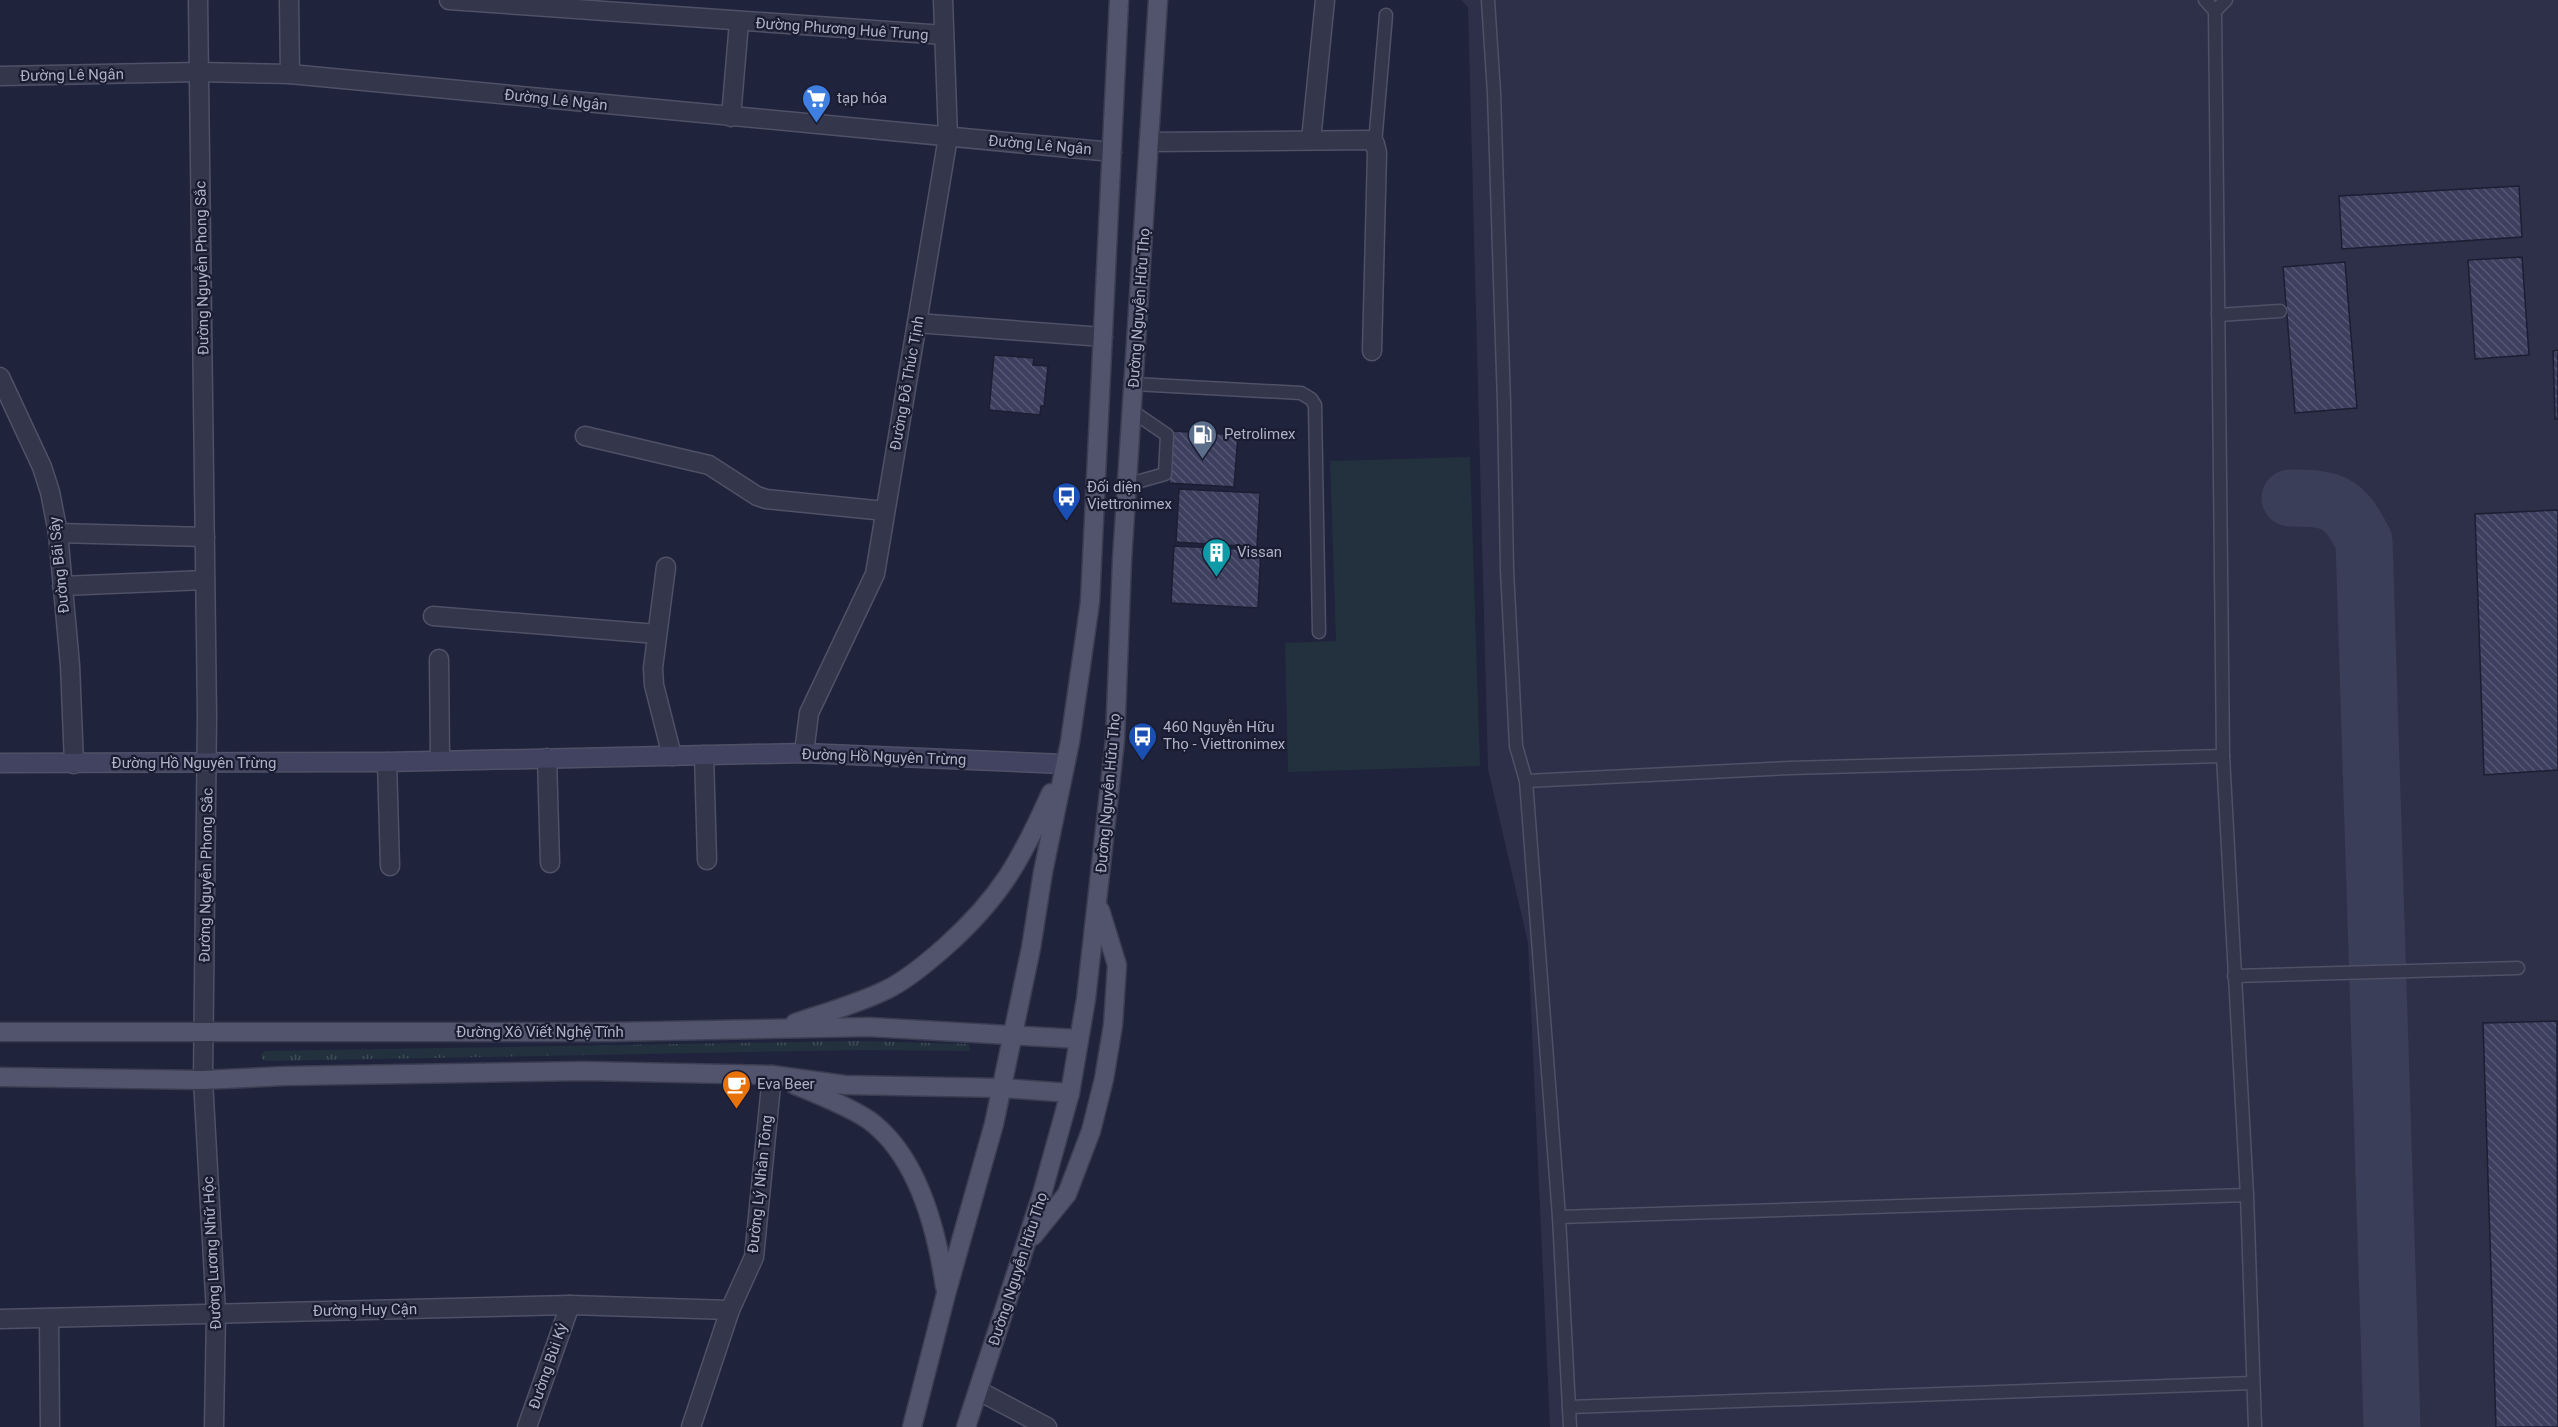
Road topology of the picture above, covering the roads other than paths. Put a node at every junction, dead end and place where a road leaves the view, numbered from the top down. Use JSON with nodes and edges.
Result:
{"nodes":[{"id":1,"x":198,"y":0,"type":"edge"},
{"id":2,"x":289,"y":0,"type":"edge"},
{"id":3,"x":449,"y":0,"type":"edge"},
{"id":4,"x":943,"y":0,"type":"edge"},
{"id":5,"x":1119,"y":0,"type":"edge"},
{"id":6,"x":1158,"y":0,"type":"edge"},
{"id":7,"x":1325,"y":0,"type":"edge"},
{"id":8,"x":1488,"y":0,"type":"edge"},
{"id":9,"x":2205,"y":0,"type":"edge"},
{"id":10,"x":2226,"y":0,"type":"edge"},
{"id":11,"x":2214,"y":11,"type":"junction"},
{"id":12,"x":1386,"y":15,"type":"dead end"},
{"id":13,"x":740,"y":22,"type":"junction"},
{"id":14,"x":944,"y":35,"type":"junction"},
{"id":15,"x":200,"y":72,"type":"junction"},
{"id":16,"x":290,"y":74,"type":"junction"},
{"id":17,"x":0,"y":76,"type":"edge"},
{"id":18,"x":731,"y":117,"type":"junction"},
{"id":19,"x":948,"y":137,"type":"junction"},
{"id":20,"x":1311,"y":140,"type":"junction"},
{"id":21,"x":1149,"y":142,"type":"junction"},
{"id":22,"x":1375,"y":144,"type":"junction"},
{"id":23,"x":1112,"y":152,"type":"junction"},
{"id":24,"x":2280,"y":311,"type":"dead end"},
{"id":25,"x":2218,"y":315,"type":"junction"},
{"id":26,"x":917,"y":323,"type":"junction"},
{"id":27,"x":1102,"y":337,"type":"junction"},
{"id":28,"x":1371,"y":351,"type":"dead end"},
{"id":29,"x":0,"y":377,"type":"edge"},
{"id":30,"x":1134,"y":384,"type":"junction"},
{"id":31,"x":1132,"y":411,"type":"junction"},
{"id":32,"x":585,"y":436,"type":"dead end"},
{"id":33,"x":1126,"y":485,"type":"junction"},
{"id":34,"x":885,"y":512,"type":"junction"},
{"id":35,"x":58,"y":533,"type":"junction"},
{"id":36,"x":205,"y":537,"type":"junction"},
{"id":37,"x":666,"y":567,"type":"dead end"},
{"id":38,"x":206,"y":580,"type":"junction"},
{"id":39,"x":62,"y":586,"type":"junction"},
{"id":40,"x":433,"y":616,"type":"dead end"},
{"id":41,"x":1319,"y":632,"type":"dead end"},
{"id":42,"x":657,"y":634,"type":"junction"},
{"id":43,"x":439,"y":659,"type":"dead end"},
{"id":44,"x":804,"y":753,"type":"junction"},
{"id":45,"x":704,"y":755,"type":"junction"},
{"id":46,"x":672,"y":756,"type":"junction"},
{"id":47,"x":2223,"y":756,"type":"junction"},
{"id":48,"x":548,"y":758,"type":"junction"},
{"id":49,"x":440,"y":760,"type":"junction"},
{"id":50,"x":387,"y":762,"type":"junction"},
{"id":51,"x":0,"y":763,"type":"edge"},
{"id":52,"x":207,"y":763,"type":"junction"},
{"id":53,"x":74,"y":764,"type":"junction"},
{"id":54,"x":1064,"y":764,"type":"junction"},
{"id":55,"x":1526,"y":781,"type":"junction"},
{"id":56,"x":707,"y":860,"type":"dead end"},
{"id":57,"x":550,"y":863,"type":"dead end"},
{"id":58,"x":390,"y":866,"type":"dead end"},
{"id":59,"x":1098,"y":902,"type":"junction"},
{"id":60,"x":2518,"y":968,"type":"dead end"},
{"id":61,"x":2234,"y":976,"type":"junction"},
{"id":62,"x":777,"y":1029,"type":"junction"},
{"id":63,"x":0,"y":1032,"type":"edge"},
{"id":64,"x":205,"y":1033,"type":"junction"},
{"id":65,"x":1013,"y":1036,"type":"junction"},
{"id":66,"x":1079,"y":1040,"type":"junction"},
{"id":67,"x":772,"y":1075,"type":"junction"},
{"id":68,"x":0,"y":1077,"type":"edge"},
{"id":69,"x":203,"y":1080,"type":"junction"},
{"id":70,"x":1002,"y":1088,"type":"junction"},
{"id":71,"x":1070,"y":1093,"type":"junction"},
{"id":72,"x":2247,"y":1195,"type":"junction"},
{"id":73,"x":1559,"y":1217,"type":"junction"},
{"id":74,"x":1026,"y":1244,"type":"junction"},
{"id":75,"x":946,"y":1294,"type":"junction"},
{"id":76,"x":570,"y":1305,"type":"junction"},
{"id":77,"x":730,"y":1310,"type":"junction"},
{"id":78,"x":216,"y":1313,"type":"junction"},
{"id":79,"x":49,"y":1318,"type":"junction"},
{"id":80,"x":0,"y":1319,"type":"edge"},
{"id":81,"x":2253,"y":1383,"type":"junction"},
{"id":82,"x":979,"y":1391,"type":"junction"},
{"id":83,"x":1569,"y":1407,"type":"junction"},
{"id":84,"x":50,"y":1427,"type":"edge"},
{"id":85,"x":214,"y":1427,"type":"edge"},
{"id":86,"x":527,"y":1427,"type":"edge"},
{"id":87,"x":691,"y":1427,"type":"edge"},
{"id":88,"x":912,"y":1427,"type":"edge"},
{"id":89,"x":966,"y":1427,"type":"edge"},
{"id":90,"x":1047,"y":1427,"type":"edge"},
{"id":91,"x":1570,"y":1427,"type":"edge"},
{"id":92,"x":2255,"y":1427,"type":"edge"}],
"edges":[{"from":1,"to":15,"type":"street","name":"Đường Nguyễn Phong Sắc"},
{"from":2,"to":16,"type":"street"},
{"from":3,"to":13,"type":"street","name":"Đường Phương Huê Trung"},
{"from":4,"to":14,"type":"street","name":"Đường Đỗ Thúc Tịnh"},
{"from":5,"to":23,"type":"main road"},
{"from":6,"to":21,"type":"main road","name":"Đường Nguyễn Hữu Thọ"},
{"from":7,"to":20,"type":"street"},
{"from":8,"to":55,"type":"lane"},
{"from":9,"to":11,"type":"lane"},
{"from":10,"to":11,"type":"lane"},
{"from":11,"to":25,"type":"lane"},
{"from":12,"to":22,"type":"lane"},
{"from":13,"to":14,"type":"street","name":"Đường Phương Huê Trung"},
{"from":13,"to":18,"type":"street","name":"Đường Phương Huê Trung"},
{"from":14,"to":19,"type":"street","name":"Đường Đỗ Thúc Tịnh"},
{"from":15,"to":16,"type":"street","name":"Đường Lê Ngân"},
{"from":15,"to":17,"type":"street","name":"Đường Lê Ngân"},
{"from":15,"to":36,"type":"street","name":"Đường Nguyễn Phong Sắc"},
{"from":16,"to":18,"type":"street","name":"Đường Lê Ngân"},
{"from":18,"to":19,"type":"street","name":"Đường Lê Ngân"},
{"from":19,"to":23,"type":"street","name":"Đường Lê Ngân"},
{"from":19,"to":26,"type":"street","name":"Đường Đỗ Thúc Tịnh"},
{"from":20,"to":21,"type":"street"},
{"from":20,"to":22,"type":"street"},
{"from":21,"to":30,"type":"main road","name":"Đường Nguyễn Hữu Thọ"},
{"from":22,"to":28,"type":"street"},
{"from":23,"to":27,"type":"main road"},
{"from":24,"to":25,"type":"lane"},
{"from":25,"to":47,"type":"lane"},
{"from":26,"to":27,"type":"street"},
{"from":26,"to":34,"type":"street","name":"Đường Đỗ Thúc Tịnh"},
{"from":27,"to":54,"type":"main road"},
{"from":29,"to":35,"type":"street","name":"Đường Bãi Sậy"},
{"from":30,"to":31,"type":"main road","name":"Đường Nguyễn Hữu Thọ"},
{"from":30,"to":41,"type":"lane"},
{"from":31,"to":33,"type":"main road","name":"Đường Nguyễn Hữu Thọ"},
{"from":31,"to":33,"type":"lane"},
{"from":32,"to":34,"type":"street"},
{"from":33,"to":59,"type":"main road","name":"Đường Nguyễn Hữu Thọ"},
{"from":34,"to":44,"type":"street","name":"Đường Đỗ Thúc Tịnh"},
{"from":35,"to":36,"type":"street"},
{"from":35,"to":39,"type":"street","name":"Đường Bãi Sậy"},
{"from":36,"to":38,"type":"street","name":"Đường Nguyễn Phong Sắc"},
{"from":37,"to":42,"type":"street"},
{"from":38,"to":39,"type":"street"},
{"from":38,"to":52,"type":"street","name":"Đường Nguyễn Phong Sắc"},
{"from":39,"to":53,"type":"street","name":"Đường Bãi Sậy"},
{"from":40,"to":42,"type":"street"},
{"from":42,"to":46,"type":"street"},
{"from":43,"to":49,"type":"street"},
{"from":44,"to":45,"type":"street","name":"Đường Hồ Nguyên Trừng"},
{"from":44,"to":54,"type":"street","name":"Đường Hồ Nguyên Trừng"},
{"from":45,"to":46,"type":"street","name":"Đường Hồ Nguyên Trừng"},
{"from":45,"to":56,"type":"street"},
{"from":46,"to":48,"type":"street","name":"Đường Hồ Nguyên Trừng"},
{"from":47,"to":55,"type":"lane"},
{"from":47,"to":61,"type":"lane"},
{"from":48,"to":49,"type":"street","name":"Đường Hồ Nguyên Trừng"},
{"from":48,"to":57,"type":"street"},
{"from":49,"to":50,"type":"street","name":"Đường Hồ Nguyên Trừng"},
{"from":50,"to":52,"type":"street","name":"Đường Hồ Nguyên Trừng"},
{"from":50,"to":58,"type":"street"},
{"from":51,"to":53,"type":"street","name":"Đường Hồ Nguyên Trừng"},
{"from":52,"to":53,"type":"street","name":"Đường Hồ Nguyên Trừng"},
{"from":52,"to":64,"type":"street","name":"Đường Nguyễn Phong Sắc"},
{"from":54,"to":62,"type":"main road"},
{"from":54,"to":65,"type":"main road"},
{"from":55,"to":73,"type":"lane"},
{"from":59,"to":66,"type":"main road","name":"Đường Nguyễn Hữu Thọ"},
{"from":59,"to":74,"type":"main road"},
{"from":60,"to":61,"type":"lane"},
{"from":61,"to":72,"type":"lane"},
{"from":62,"to":64,"type":"main road","name":"Đường Xô Viết Nghệ Tĩnh"},
{"from":62,"to":65,"type":"main road","name":"Đường Xô Viết Nghệ Tĩnh"},
{"from":63,"to":64,"type":"main road","name":"Đường Xô Viết Nghệ Tĩnh"},
{"from":64,"to":69,"type":"street","name":"Đường Nguyễn Phong Sắc"},
{"from":65,"to":66,"type":"main road","name":"Đường Xô Viết Nghệ Tĩnh"},
{"from":65,"to":70,"type":"main road"},
{"from":66,"to":71,"type":"main road","name":"Đường Nguyễn Hữu Thọ"},
{"from":67,"to":69,"type":"main road"},
{"from":67,"to":70,"type":"main road"},
{"from":67,"to":75,"type":"main road"},
{"from":67,"to":77,"type":"street","name":"Đường Lý Nhân Tông"},
{"from":68,"to":69,"type":"main road"},
{"from":69,"to":78,"type":"street","name":"Đường Lương Nhữ Hộc"},
{"from":70,"to":71,"type":"main road"},
{"from":70,"to":75,"type":"main road"},
{"from":71,"to":74,"type":"main road","name":"Đường Nguyễn Hữu Thọ"},
{"from":72,"to":73,"type":"lane"},
{"from":72,"to":81,"type":"lane"},
{"from":73,"to":83,"type":"lane"},
{"from":74,"to":82,"type":"main road","name":"Đường Nguyễn Hữu Thọ"},
{"from":75,"to":88,"type":"main road"},
{"from":76,"to":77,"type":"street","name":"Đường Huy Cận"},
{"from":76,"to":78,"type":"street","name":"Đường Huy Cận"},
{"from":76,"to":86,"type":"street","name":"Đường Bùi Kỷ"},
{"from":77,"to":87,"type":"street","name":"Đường Lý Nhân Tông"},
{"from":78,"to":79,"type":"street","name":"Đường Huy Cận"},
{"from":78,"to":85,"type":"street","name":"Đường Lương Nhữ Hộc"},
{"from":79,"to":80,"type":"street","name":"Đường Huy Cận"},
{"from":79,"to":84,"type":"street"},
{"from":81,"to":83,"type":"lane"},
{"from":81,"to":92,"type":"lane"},
{"from":82,"to":89,"type":"main road","name":"Đường Nguyễn Hữu Thọ"},
{"from":82,"to":90,"type":"street"},
{"from":83,"to":91,"type":"lane"}]}
